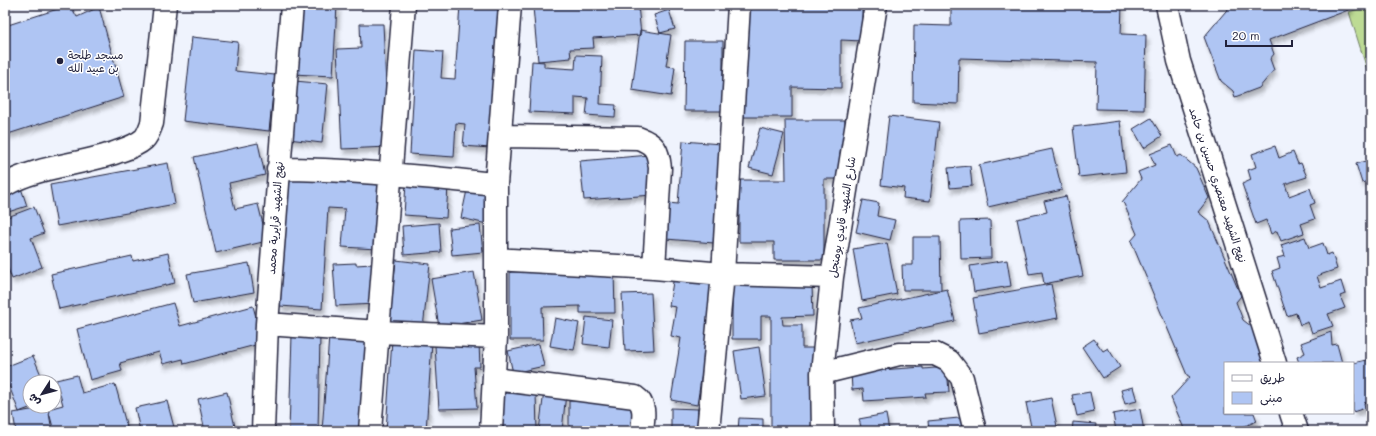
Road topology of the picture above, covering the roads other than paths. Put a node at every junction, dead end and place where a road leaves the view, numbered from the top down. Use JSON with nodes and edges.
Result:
{"nodes":[{"id":1,"x":165,"y":5,"type":"edge"},
{"id":2,"x":292,"y":5,"type":"edge"},
{"id":3,"x":404,"y":5,"type":"edge"},
{"id":4,"x":510,"y":5,"type":"edge"},
{"id":5,"x":739,"y":5,"type":"edge"},
{"id":6,"x":876,"y":5,"type":"edge"},
{"id":7,"x":1167,"y":5,"type":"edge"},
{"id":8,"x":500,"y":136,"type":"junction"},
{"id":9,"x":278,"y":168,"type":"junction"},
{"id":10,"x":391,"y":174,"type":"junction"},
{"id":11,"x":496,"y":184,"type":"junction"},
{"id":12,"x":5,"y":185,"type":"edge"},
{"id":13,"x":496,"y":259,"type":"junction"},
{"id":14,"x":654,"y":268,"type":"junction"},
{"id":15,"x":723,"y":274,"type":"junction"},
{"id":16,"x":832,"y":277,"type":"junction"},
{"id":17,"x":267,"y":324,"type":"junction"},
{"id":18,"x":378,"y":332,"type":"junction"},
{"id":19,"x":496,"y":337,"type":"junction"},
{"id":20,"x":1275,"y":362,"type":"edge"},
{"id":21,"x":822,"y":373,"type":"junction"},
{"id":22,"x":494,"y":379,"type":"junction"},
{"id":23,"x":1291,"y":414,"type":"edge"},
{"id":24,"x":263,"y":431,"type":"edge"},
{"id":25,"x":370,"y":431,"type":"edge"},
{"id":26,"x":491,"y":431,"type":"edge"},
{"id":27,"x":642,"y":431,"type":"edge"},
{"id":28,"x":708,"y":431,"type":"edge"},
{"id":29,"x":823,"y":431,"type":"edge"},
{"id":30,"x":975,"y":431,"type":"edge"},
{"id":31,"x":1297,"y":431,"type":"edge"}],
"edges":[{"from":1,"to":12,"type":"street"},
{"from":2,"to":9,"type":"street","name":"نهج الشهيد قرايرية محمد"},
{"from":3,"to":10,"type":"street"},
{"from":4,"to":8,"type":"street"},
{"from":5,"to":15,"type":"street"},
{"from":6,"to":16,"type":"street","name":"شارع الشهيد قايدي بومنجل"},
{"from":7,"to":20,"type":"street","name":"نهج الشهيد معنصري حسين بن حامد"},
{"from":8,"to":11,"type":"street"},
{"from":8,"to":14,"type":"street"},
{"from":9,"to":10,"type":"street"},
{"from":9,"to":17,"type":"street","name":"نهج الشهيد قرايرية محمد"},
{"from":10,"to":11,"type":"street"},
{"from":10,"to":18,"type":"street"},
{"from":11,"to":13,"type":"street"},
{"from":13,"to":14,"type":"street"},
{"from":13,"to":19,"type":"street"},
{"from":14,"to":15,"type":"street"},
{"from":15,"to":16,"type":"street"},
{"from":15,"to":28,"type":"street"},
{"from":16,"to":21,"type":"street","name":"شارع الشهيد قايدي بومنجل"},
{"from":17,"to":18,"type":"street"},
{"from":17,"to":24,"type":"street","name":"نهج الشهيد قرايرية محمد"},
{"from":18,"to":19,"type":"street"},
{"from":18,"to":25,"type":"street"},
{"from":19,"to":22,"type":"street"},
{"from":21,"to":29,"type":"street","name":"شارع الشهيد قايدي بومنجل"},
{"from":21,"to":30,"type":"street"},
{"from":22,"to":26,"type":"street"},
{"from":22,"to":27,"type":"street"},
{"from":23,"to":31,"type":"street"}]}
